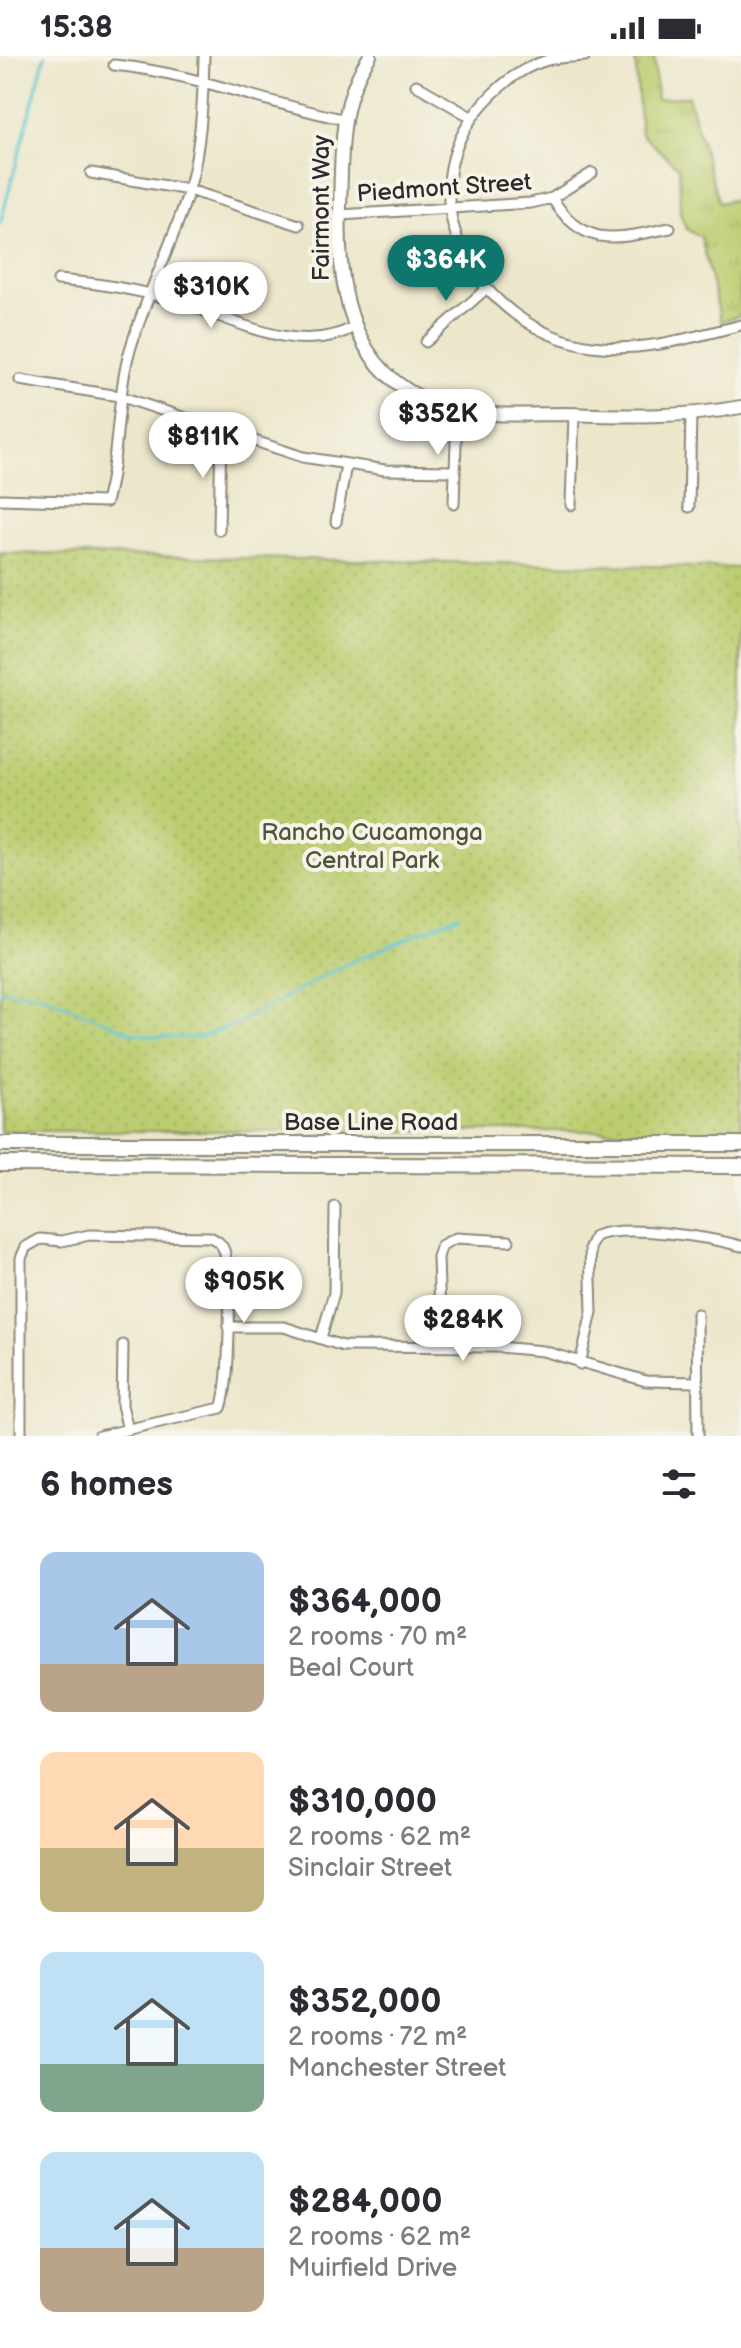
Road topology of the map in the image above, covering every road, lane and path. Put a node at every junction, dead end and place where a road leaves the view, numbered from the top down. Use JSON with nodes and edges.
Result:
{"nodes":[{"id":1,"x":204,"y":56,"type":"edge"},
{"id":2,"x":370,"y":56,"type":"edge"},
{"id":3,"x":585,"y":56,"type":"edge"},
{"id":4,"x":114,"y":65,"type":"dead end"},
{"id":5,"x":204,"y":79,"type":"junction"},
{"id":6,"x":416,"y":85,"type":"dead end"},
{"id":7,"x":471,"y":117,"type":"junction"},
{"id":8,"x":342,"y":119,"type":"junction"},
{"id":9,"x":91,"y":173,"type":"dead end"},
{"id":10,"x":592,"y":173,"type":"dead end"},
{"id":11,"x":189,"y":190,"type":"junction"},
{"id":12,"x":552,"y":198,"type":"junction"},
{"id":13,"x":449,"y":209,"type":"junction"},
{"id":14,"x":340,"y":215,"type":"junction"},
{"id":15,"x":299,"y":225,"type":"dead end"},
{"id":16,"x":670,"y":228,"type":"dead end"},
{"id":17,"x":58,"y":280,"type":"dead end"},
{"id":18,"x":487,"y":288,"type":"junction"},
{"id":19,"x":149,"y":293,"type":"junction"},
{"id":20,"x":741,"y":325,"type":"edge"},
{"id":21,"x":354,"y":327,"type":"junction"},
{"id":22,"x":426,"y":342,"type":"dead end"},
{"id":23,"x":20,"y":380,"type":"dead end"},
{"id":24,"x":119,"y":396,"type":"junction"},
{"id":25,"x":741,"y":407,"type":"edge"},
{"id":26,"x":457,"y":410,"type":"junction"},
{"id":27,"x":691,"y":414,"type":"junction"},
{"id":28,"x":574,"y":415,"type":"junction"},
{"id":29,"x":221,"y":431,"type":"junction"},
{"id":30,"x":346,"y":465,"type":"junction"},
{"id":31,"x":454,"y":471,"type":"junction"},
{"id":32,"x":0,"y":499,"type":"edge"},
{"id":33,"x":454,"y":504,"type":"dead end"},
{"id":34,"x":571,"y":505,"type":"dead end"},
{"id":35,"x":689,"y":507,"type":"dead end"},
{"id":36,"x":336,"y":522,"type":"dead end"},
{"id":37,"x":219,"y":530,"type":"dead end"},
{"id":38,"x":0,"y":1144,"type":"edge"},
{"id":39,"x":741,"y":1144,"type":"edge"},
{"id":40,"x":0,"y":1164,"type":"edge"},
{"id":41,"x":741,"y":1166,"type":"edge"},
{"id":42,"x":335,"y":1207,"type":"dead end"},
{"id":43,"x":509,"y":1241,"type":"dead end"},
{"id":44,"x":741,"y":1246,"type":"edge"},
{"id":45,"x":697,"y":1314,"type":"dead end"},
{"id":46,"x":228,"y":1327,"type":"junction"},
{"id":47,"x":321,"y":1338,"type":"junction"},
{"id":48,"x":123,"y":1345,"type":"dead end"},
{"id":49,"x":441,"y":1347,"type":"junction"},
{"id":50,"x":580,"y":1364,"type":"junction"},
{"id":51,"x":697,"y":1382,"type":"junction"},
{"id":52,"x":128,"y":1430,"type":"junction"},
{"id":53,"x":21,"y":1436,"type":"edge"},
{"id":54,"x":99,"y":1436,"type":"edge"},
{"id":55,"x":698,"y":1436,"type":"edge"}],
"edges":[{"from":1,"to":5,"type":"street"},
{"from":2,"to":8,"type":"street","name":"Fairmont Way"},
{"from":3,"to":7,"type":"street"},
{"from":4,"to":5,"type":"street"},
{"from":5,"to":8,"type":"street"},
{"from":5,"to":11,"type":"street"},
{"from":6,"to":7,"type":"street"},
{"from":7,"to":13,"type":"street"},
{"from":8,"to":14,"type":"street","name":"Fairmont Way"},
{"from":9,"to":11,"type":"street"},
{"from":10,"to":12,"type":"street","name":"Piedmont Street"},
{"from":11,"to":15,"type":"street"},
{"from":11,"to":19,"type":"street"},
{"from":12,"to":13,"type":"street","name":"Piedmont Street"},
{"from":12,"to":16,"type":"street"},
{"from":13,"to":14,"type":"street","name":"Piedmont Street"},
{"from":13,"to":18,"type":"street"},
{"from":14,"to":21,"type":"street","name":"Fairmont Way"},
{"from":17,"to":19,"type":"street"},
{"from":18,"to":20,"type":"street"},
{"from":18,"to":22,"type":"street"},
{"from":19,"to":21,"type":"street"},
{"from":19,"to":24,"type":"street"},
{"from":21,"to":26,"type":"street","name":"Fairmont Way"},
{"from":23,"to":24,"type":"street"},
{"from":24,"to":29,"type":"street"},
{"from":24,"to":32,"type":"street"},
{"from":25,"to":27,"type":"street","name":"Fairmont Way"},
{"from":26,"to":28,"type":"street","name":"Fairmont Way"},
{"from":26,"to":31,"type":"street"},
{"from":27,"to":28,"type":"street","name":"Fairmont Way"},
{"from":27,"to":35,"type":"street"},
{"from":28,"to":34,"type":"street"},
{"from":29,"to":30,"type":"street"},
{"from":29,"to":37,"type":"street"},
{"from":30,"to":31,"type":"street"},
{"from":30,"to":36,"type":"street"},
{"from":31,"to":33,"type":"street"},
{"from":38,"to":39,"type":"main road","name":"Base Line Road"},
{"from":40,"to":41,"type":"main road","name":"Base Line Road"},
{"from":42,"to":47,"type":"street"},
{"from":43,"to":49,"type":"street"},
{"from":44,"to":50,"type":"street"},
{"from":45,"to":51,"type":"street"},
{"from":46,"to":47,"type":"street"},
{"from":46,"to":52,"type":"street"},
{"from":46,"to":53,"type":"street"},
{"from":47,"to":49,"type":"street"},
{"from":48,"to":52,"type":"street"},
{"from":49,"to":50,"type":"street"},
{"from":50,"to":51,"type":"street"},
{"from":51,"to":55,"type":"street"},
{"from":52,"to":54,"type":"street"}]}
